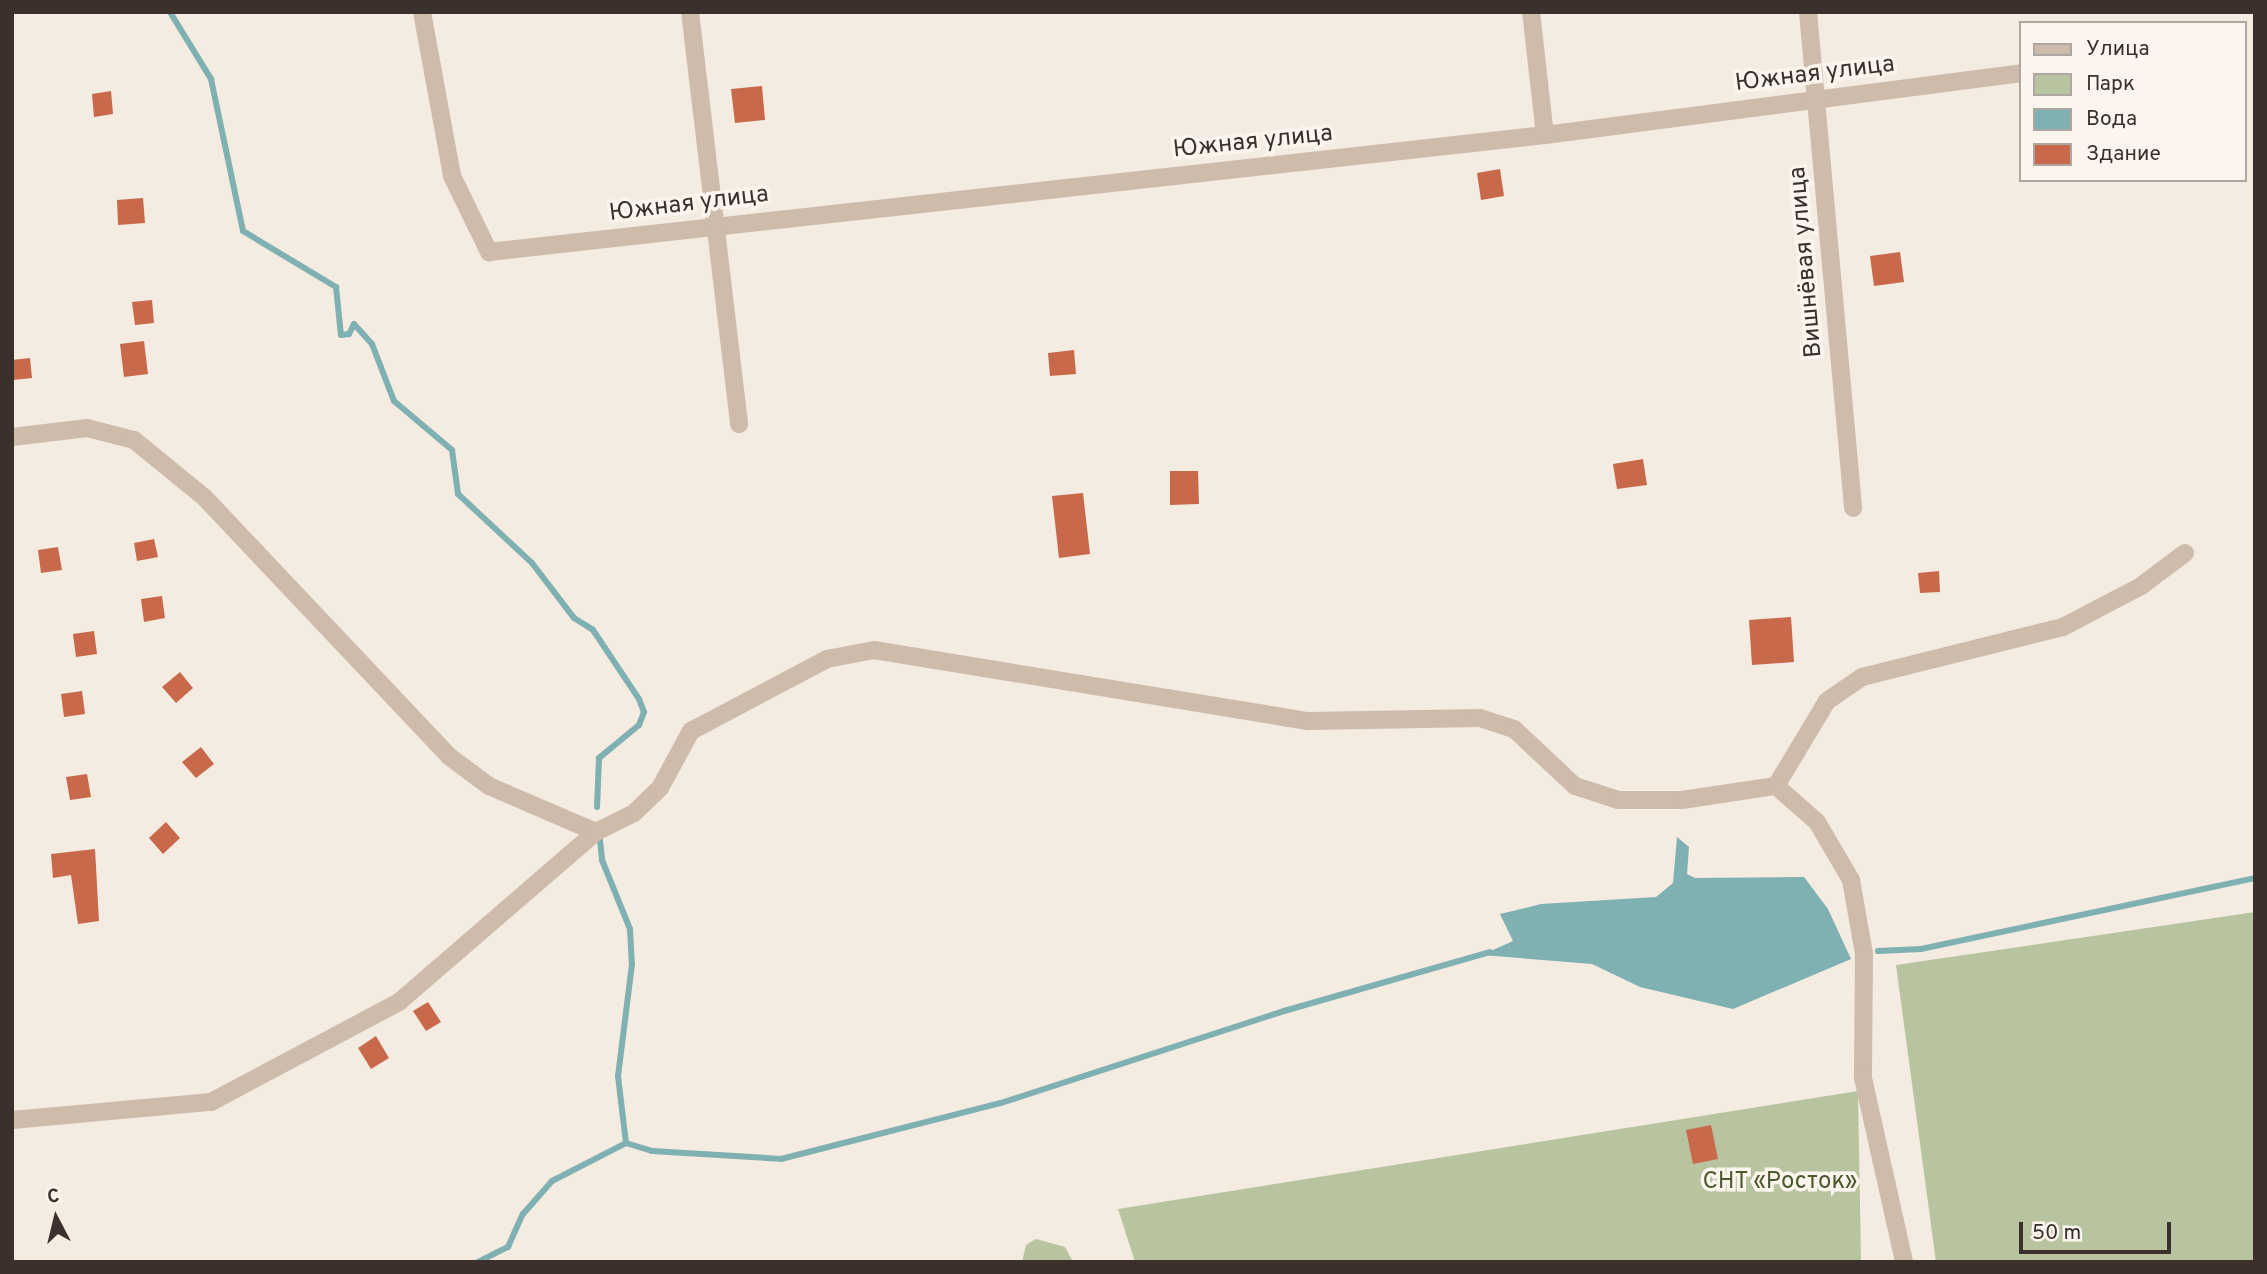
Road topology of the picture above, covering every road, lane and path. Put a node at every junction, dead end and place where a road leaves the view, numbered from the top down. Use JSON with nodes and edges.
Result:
{"nodes":[{"id":1,"x":422,"y":12,"type":"edge"},
{"id":2,"x":690,"y":12,"type":"edge"},
{"id":3,"x":1531,"y":12,"type":"edge"},
{"id":4,"x":1808,"y":12,"type":"edge"},
{"id":5,"x":2018,"y":73,"type":"edge"},
{"id":6,"x":1817,"y":99,"type":"junction"},
{"id":7,"x":1545,"y":135,"type":"junction"},
{"id":8,"x":717,"y":226,"type":"junction"},
{"id":9,"x":739,"y":424,"type":"dead end"},
{"id":10,"x":12,"y":437,"type":"edge"},
{"id":11,"x":1853,"y":508,"type":"dead end"},
{"id":12,"x":2185,"y":553,"type":"dead end"},
{"id":13,"x":1776,"y":786,"type":"junction"},
{"id":14,"x":596,"y":832,"type":"junction"},
{"id":15,"x":12,"y":1120,"type":"edge"},
{"id":16,"x":1904,"y":1262,"type":"edge"}],
"edges":[{"from":1,"to":8,"type":"street","name":"Южная улица"},
{"from":2,"to":8,"type":"street"},
{"from":3,"to":7,"type":"street"},
{"from":4,"to":6,"type":"street","name":"Вишнёвая улица"},
{"from":5,"to":6,"type":"street","name":"Южная улица"},
{"from":6,"to":7,"type":"street","name":"Южная улица"},
{"from":6,"to":11,"type":"street","name":"Вишнёвая улица"},
{"from":7,"to":8,"type":"street","name":"Южная улица"},
{"from":8,"to":9,"type":"street"},
{"from":10,"to":14,"type":"street"},
{"from":12,"to":13,"type":"street"},
{"from":13,"to":14,"type":"street"},
{"from":13,"to":16,"type":"street"},
{"from":14,"to":15,"type":"street"}]}
